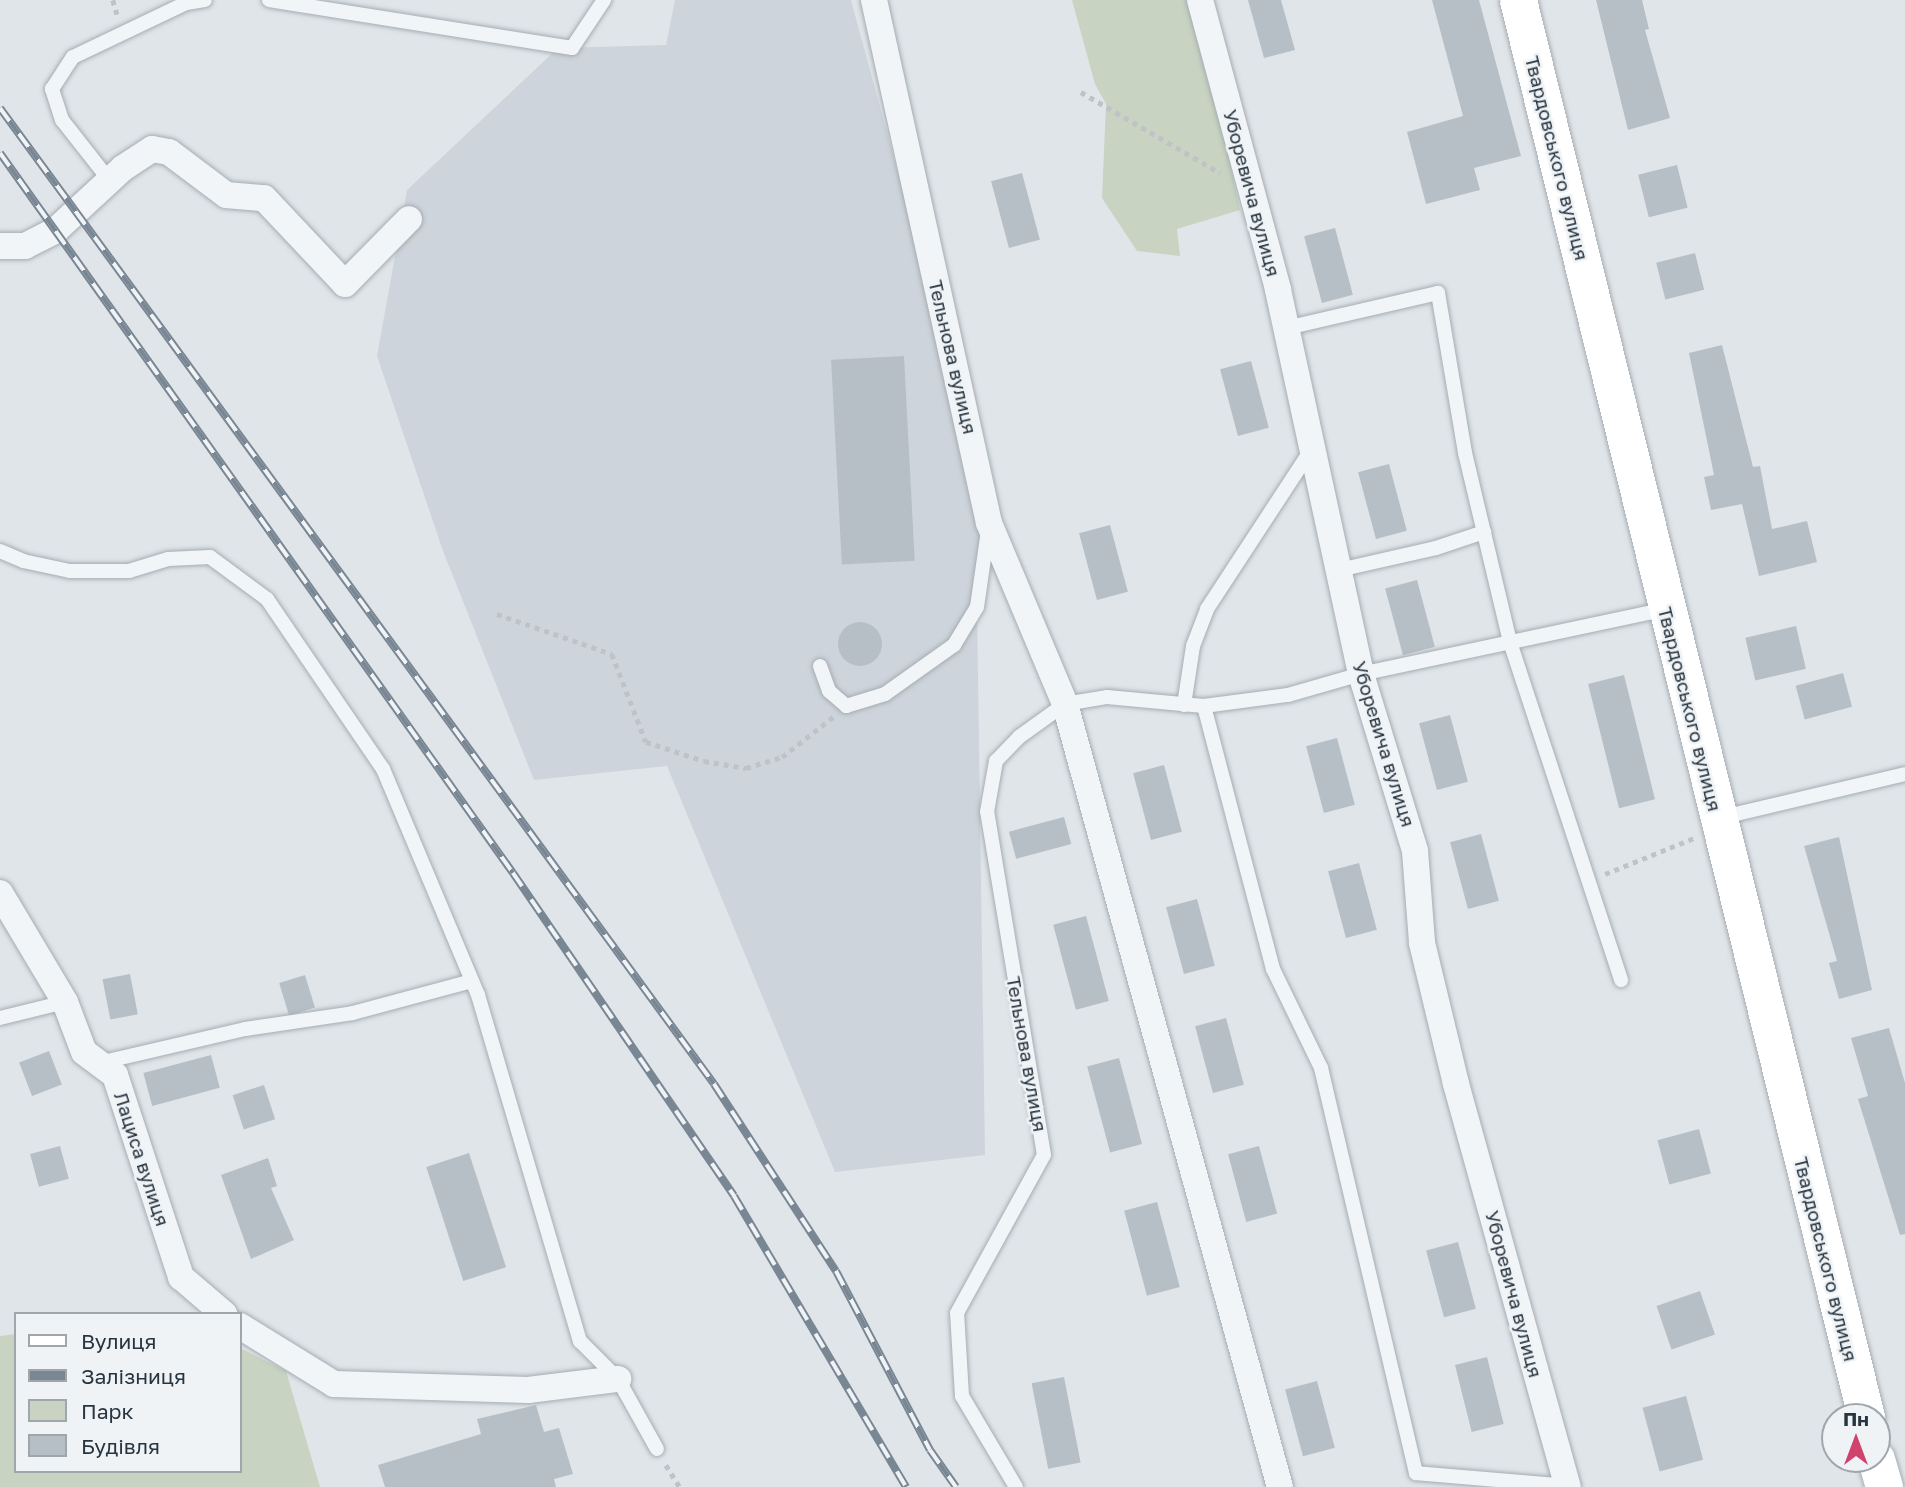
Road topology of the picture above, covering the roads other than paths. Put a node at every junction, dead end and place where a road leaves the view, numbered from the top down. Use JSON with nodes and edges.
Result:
{"nodes":[{"id":1,"x":205,"y":0,"type":"edge"},
{"id":2,"x":269,"y":0,"type":"edge"},
{"id":3,"x":604,"y":0,"type":"edge"},
{"id":4,"x":874,"y":0,"type":"edge"},
{"id":5,"x":1200,"y":0,"type":"edge"},
{"id":6,"x":1518,"y":0,"type":"edge"},
{"id":7,"x":110,"y":181,"type":"junction"},
{"id":8,"x":409,"y":219,"type":"dead end"},
{"id":9,"x":0,"y":246,"type":"edge"},
{"id":10,"x":1286,"y":328,"type":"junction"},
{"id":11,"x":1313,"y":448,"type":"junction"},
{"id":12,"x":989,"y":523,"type":"junction"},
{"id":13,"x":1484,"y":532,"type":"junction"},
{"id":14,"x":0,"y":551,"type":"edge"},
{"id":15,"x":1339,"y":569,"type":"junction"},
{"id":16,"x":1666,"y":609,"type":"junction"},
{"id":17,"x":1510,"y":642,"type":"junction"},
{"id":18,"x":820,"y":666,"type":"dead end"},
{"id":19,"x":1361,"y":674,"type":"junction"},
{"id":20,"x":1065,"y":704,"type":"junction"},
{"id":21,"x":1184,"y":705,"type":"junction"},
{"id":22,"x":1204,"y":706,"type":"junction"},
{"id":23,"x":1905,"y":774,"type":"edge"},
{"id":24,"x":1716,"y":818,"type":"junction"},
{"id":25,"x":0,"y":893,"type":"edge"},
{"id":26,"x":1621,"y":980,"type":"dead end"},
{"id":27,"x":472,"y":981,"type":"junction"},
{"id":28,"x":65,"y":1002,"type":"junction"},
{"id":29,"x":0,"y":1017,"type":"edge"},
{"id":30,"x":99,"y":1063,"type":"junction"},
{"id":31,"x":223,"y":1312,"type":"edge"},
{"id":32,"x":242,"y":1327,"type":"edge"},
{"id":33,"x":618,"y":1379,"type":"junction"},
{"id":34,"x":1862,"y":1403,"type":"edge"},
{"id":35,"x":657,"y":1449,"type":"road end"},
{"id":36,"x":1016,"y":1487,"type":"edge"},
{"id":37,"x":1280,"y":1487,"type":"edge"},
{"id":38,"x":1567,"y":1487,"type":"edge"}],
"edges":[{"from":1,"to":7,"type":"lane"},
{"from":2,"to":3,"type":"lane"},
{"from":4,"to":12,"type":"street","name":"Тельнова вулиця"},
{"from":5,"to":10,"type":"street","name":"Уборевича вулиця"},
{"from":6,"to":16,"type":"main road","name":"Твардовського вулиця"},
{"from":7,"to":8,"type":"street"},
{"from":7,"to":9,"type":"street"},
{"from":10,"to":11,"type":"street","name":"Уборевича вулиця"},
{"from":10,"to":13,"type":"lane"},
{"from":11,"to":15,"type":"street","name":"Уборевича вулиця"},
{"from":11,"to":21,"type":"lane"},
{"from":12,"to":18,"type":"lane"},
{"from":12,"to":20,"type":"street","name":"Тельнова вулиця"},
{"from":13,"to":15,"type":"lane"},
{"from":13,"to":17,"type":"lane"},
{"from":14,"to":27,"type":"lane"},
{"from":15,"to":19,"type":"street","name":"Уборевича вулиця"},
{"from":16,"to":17,"type":"lane"},
{"from":16,"to":24,"type":"main road","name":"Твардовського вулиця"},
{"from":17,"to":19,"type":"lane"},
{"from":17,"to":26,"type":"lane"},
{"from":19,"to":22,"type":"lane"},
{"from":19,"to":38,"type":"street","name":"Уборевича вулиця"},
{"from":20,"to":21,"type":"lane"},
{"from":20,"to":36,"type":"lane","name":"Тельнова вулиця"},
{"from":20,"to":37,"type":"street","name":"Тельнова вулиця"},
{"from":21,"to":22,"type":"lane"},
{"from":22,"to":38,"type":"lane"},
{"from":23,"to":24,"type":"lane"},
{"from":24,"to":34,"type":"main road","name":"Твардовського вулиця"},
{"from":25,"to":28,"type":"street","name":"Лациса вулиця"},
{"from":27,"to":30,"type":"lane"},
{"from":27,"to":33,"type":"lane"},
{"from":28,"to":29,"type":"lane"},
{"from":28,"to":30,"type":"street","name":"Лациса вулиця"},
{"from":30,"to":31,"type":"street","name":"Лациса вулиця"},
{"from":32,"to":33,"type":"street"},
{"from":33,"to":35,"type":"lane"}]}
